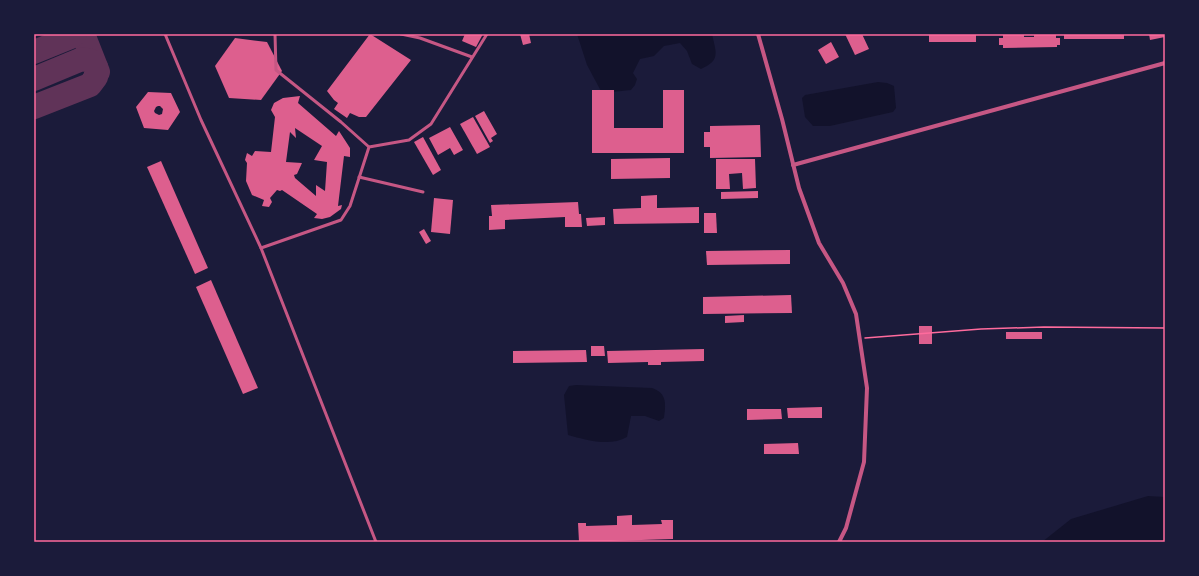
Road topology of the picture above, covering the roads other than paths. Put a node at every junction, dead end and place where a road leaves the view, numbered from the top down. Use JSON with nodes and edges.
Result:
{"nodes":[{"id":1,"x":165,"y":34,"type":"edge"},
{"id":2,"x":275,"y":34,"type":"edge"},
{"id":3,"x":401,"y":34,"type":"edge"},
{"id":4,"x":487,"y":34,"type":"edge"},
{"id":5,"x":758,"y":34,"type":"edge"},
{"id":6,"x":472,"y":57,"type":"junction"},
{"id":7,"x":1165,"y":63,"type":"edge"},
{"id":8,"x":369,"y":147,"type":"junction"},
{"id":9,"x":793,"y":165,"type":"junction"},
{"id":10,"x":359,"y":177,"type":"junction"},
{"id":11,"x":423,"y":192,"type":"dead end"},
{"id":12,"x":261,"y":248,"type":"junction"},
{"id":13,"x":376,"y":542,"type":"edge"},
{"id":14,"x":839,"y":542,"type":"edge"}],
"edges":[{"from":1,"to":12,"type":"lane"},
{"from":2,"to":8,"type":"lane"},
{"from":3,"to":6,"type":"lane"},
{"from":4,"to":6,"type":"lane"},
{"from":5,"to":9,"type":"street"},
{"from":6,"to":8,"type":"lane"},
{"from":7,"to":9,"type":"street"},
{"from":8,"to":10,"type":"lane"},
{"from":9,"to":14,"type":"street"},
{"from":10,"to":11,"type":"lane"},
{"from":10,"to":12,"type":"lane"},
{"from":12,"to":13,"type":"lane"}]}
